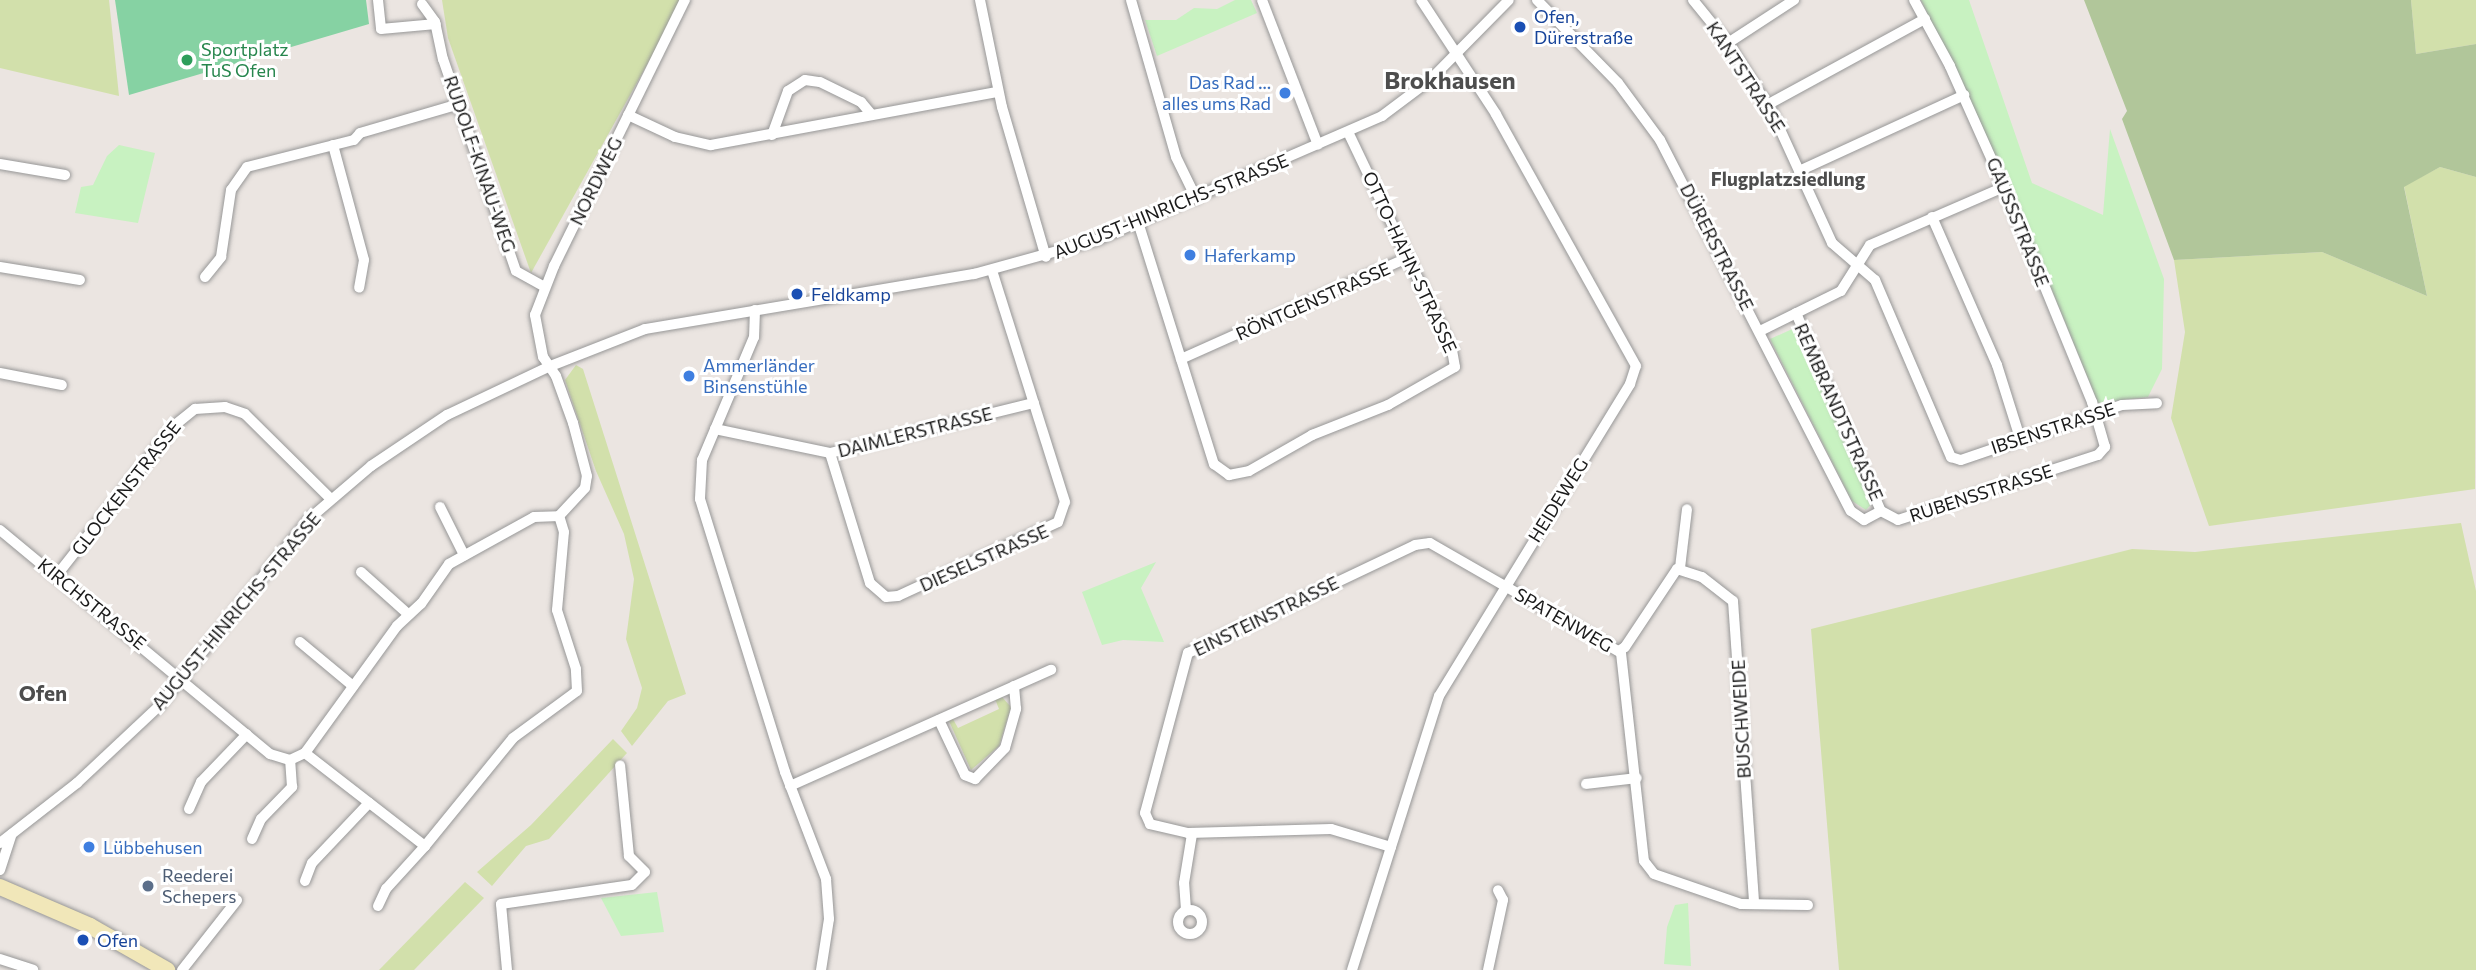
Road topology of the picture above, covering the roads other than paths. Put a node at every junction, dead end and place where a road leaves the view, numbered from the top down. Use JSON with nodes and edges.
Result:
{"nodes":[{"id":1,"x":378,"y":0,"type":"edge"},
{"id":2,"x":685,"y":0,"type":"edge"},
{"id":3,"x":980,"y":0,"type":"edge"},
{"id":4,"x":1131,"y":0,"type":"edge"},
{"id":5,"x":1262,"y":0,"type":"edge"},
{"id":6,"x":1421,"y":0,"type":"edge"},
{"id":7,"x":1508,"y":0,"type":"edge"},
{"id":8,"x":1536,"y":0,"type":"edge"},
{"id":9,"x":1693,"y":0,"type":"edge"},
{"id":10,"x":1794,"y":0,"type":"edge"},
{"id":11,"x":1914,"y":0,"type":"edge"},
{"id":12,"x":422,"y":4,"type":"dead end"},
{"id":13,"x":1925,"y":19,"type":"junction"},
{"id":14,"x":436,"y":24,"type":"junction"},
{"id":15,"x":1728,"y":43,"type":"junction"},
{"id":16,"x":1457,"y":54,"type":"junction"},
{"id":17,"x":998,"y":92,"type":"junction"},
{"id":18,"x":1964,"y":95,"type":"junction"},
{"id":19,"x":459,"y":104,"type":"junction"},
{"id":20,"x":1767,"y":105,"type":"junction"},
{"id":21,"x":628,"y":116,"type":"junction"},
{"id":22,"x":872,"y":116,"type":"junction"},
{"id":23,"x":1349,"y":134,"type":"junction"},
{"id":24,"x":772,"y":135,"type":"junction"},
{"id":25,"x":333,"y":145,"type":"junction"},
{"id":26,"x":1318,"y":145,"type":"junction"},
{"id":27,"x":0,"y":164,"type":"edge"},
{"id":28,"x":1800,"y":171,"type":"junction"},
{"id":29,"x":65,"y":176,"type":"dead end"},
{"id":30,"x":2004,"y":187,"type":"junction"},
{"id":31,"x":1196,"y":198,"type":"junction"},
{"id":32,"x":1932,"y":217,"type":"junction"},
{"id":33,"x":1138,"y":222,"type":"junction"},
{"id":34,"x":1046,"y":257,"type":"junction"},
{"id":35,"x":1407,"y":258,"type":"junction"},
{"id":36,"x":1854,"y":265,"type":"junction"},
{"id":37,"x":0,"y":267,"type":"edge"},
{"id":38,"x":992,"y":270,"type":"junction"},
{"id":39,"x":205,"y":277,"type":"dead end"},
{"id":40,"x":80,"y":280,"type":"dead end"},
{"id":41,"x":545,"y":287,"type":"junction"},
{"id":42,"x":359,"y":288,"type":"dead end"},
{"id":43,"x":755,"y":310,"type":"junction"},
{"id":44,"x":1796,"y":313,"type":"junction"},
{"id":45,"x":1760,"y":331,"type":"junction"},
{"id":46,"x":1181,"y":359,"type":"junction"},
{"id":47,"x":548,"y":367,"type":"junction"},
{"id":48,"x":0,"y":373,"type":"edge"},
{"id":49,"x":62,"y":385,"type":"dead end"},
{"id":50,"x":1034,"y":403,"type":"junction"},
{"id":51,"x":2157,"y":403,"type":"dead end"},
{"id":52,"x":2096,"y":415,"type":"junction"},
{"id":53,"x":715,"y":429,"type":"junction"},
{"id":54,"x":2020,"y":438,"type":"junction"},
{"id":55,"x":2104,"y":450,"type":"joint"},
{"id":56,"x":830,"y":453,"type":"junction"},
{"id":57,"x":1951,"y":457,"type":"joint"},
{"id":58,"x":331,"y":499,"type":"junction"},
{"id":59,"x":440,"y":507,"type":"dead end"},
{"id":60,"x":1687,"y":509,"type":"dead end"},
{"id":61,"x":1881,"y":511,"type":"junction"},
{"id":62,"x":559,"y":516,"type":"junction"},
{"id":63,"x":0,"y":530,"type":"edge"},
{"id":64,"x":464,"y":555,"type":"junction"},
{"id":65,"x":1680,"y":568,"type":"junction"},
{"id":66,"x":361,"y":572,"type":"dead end"},
{"id":67,"x":57,"y":575,"type":"junction"},
{"id":68,"x":1505,"y":587,"type":"junction"},
{"id":69,"x":408,"y":614,"type":"junction"},
{"id":70,"x":300,"y":642,"type":"dead end"},
{"id":71,"x":1619,"y":651,"type":"junction"},
{"id":72,"x":1051,"y":670,"type":"dead end"},
{"id":73,"x":183,"y":679,"type":"junction"},
{"id":74,"x":353,"y":686,"type":"junction"},
{"id":75,"x":1014,"y":686,"type":"junction"},
{"id":76,"x":939,"y":720,"type":"junction"},
{"id":77,"x":247,"y":734,"type":"junction"},
{"id":78,"x":305,"y":754,"type":"junction"},
{"id":79,"x":290,"y":760,"type":"junction"},
{"id":80,"x":620,"y":765,"type":"dead end"},
{"id":81,"x":1637,"y":778,"type":"junction"},
{"id":82,"x":1586,"y":783,"type":"dead end"},
{"id":83,"x":790,"y":786,"type":"junction"},
{"id":84,"x":369,"y":803,"type":"junction"},
{"id":85,"x":189,"y":809,"type":"dead end"},
{"id":86,"x":12,"y":834,"type":"junction"},
{"id":87,"x":1192,"y":834,"type":"junction"},
{"id":88,"x":252,"y":839,"type":"dead end"},
{"id":89,"x":0,"y":843,"type":"edge"},
{"id":90,"x":425,"y":846,"type":"junction"},
{"id":91,"x":1391,"y":847,"type":"junction"},
{"id":92,"x":0,"y":870,"type":"edge"},
{"id":93,"x":304,"y":881,"type":"dead end"},
{"id":94,"x":0,"y":887,"type":"edge"},
{"id":95,"x":1498,"y":890,"type":"dead end"},
{"id":96,"x":237,"y":900,"type":"dead end"},
{"id":97,"x":1754,"y":901,"type":"junction"},
{"id":98,"x":1808,"y":905,"type":"dead end"},
{"id":99,"x":378,"y":906,"type":"dead end"},
{"id":100,"x":1186,"y":910,"type":"dead end"},
{"id":101,"x":0,"y":959,"type":"edge"},
{"id":102,"x":33,"y":970,"type":"edge"},
{"id":103,"x":167,"y":970,"type":"edge"},
{"id":104,"x":182,"y":970,"type":"edge"},
{"id":105,"x":508,"y":970,"type":"edge"},
{"id":106,"x":821,"y":970,"type":"edge"},
{"id":107,"x":1352,"y":970,"type":"edge"},
{"id":108,"x":1488,"y":970,"type":"edge"}],
"edges":[{"from":1,"to":14,"type":"street"},
{"from":2,"to":21,"type":"street","name":"NORDWEG"},
{"from":3,"to":17,"type":"street"},
{"from":4,"to":31,"type":"street"},
{"from":5,"to":26,"type":"street"},
{"from":6,"to":16,"type":"street"},
{"from":7,"to":16,"type":"street","name":"AUGUST-HINRICHS-STRASSE"},
{"from":8,"to":45,"type":"street","name":"DÜRERSTRASSE"},
{"from":9,"to":15,"type":"street","name":"KANTSTRASSE"},
{"from":10,"to":15,"type":"street"},
{"from":11,"to":13,"type":"street","name":"GAUSSSTRASSE"},
{"from":12,"to":14,"type":"street","name":"RUDOLF-KINAU-WEG"},
{"from":13,"to":18,"type":"street","name":"GAUSSSTRASSE"},
{"from":13,"to":20,"type":"street"},
{"from":14,"to":19,"type":"street","name":"RUDOLF-KINAU-WEG"},
{"from":15,"to":20,"type":"street","name":"KANTSTRASSE"},
{"from":16,"to":23,"type":"street","name":"AUGUST-HINRICHS-STRASSE"},
{"from":16,"to":68,"type":"street","name":"HEIDEWEG"},
{"from":17,"to":22,"type":"street"},
{"from":17,"to":34,"type":"street"},
{"from":18,"to":28,"type":"street"},
{"from":18,"to":30,"type":"street","name":"GAUSSSTRASSE"},
{"from":19,"to":25,"type":"street"},
{"from":19,"to":41,"type":"street","name":"RUDOLF-KINAU-WEG"},
{"from":20,"to":28,"type":"street","name":"KANTSTRASSE"},
{"from":21,"to":24,"type":"street"},
{"from":21,"to":41,"type":"street","name":"NORDWEG"},
{"from":22,"to":24,"type":"street"},
{"from":22,"to":24,"type":"street"},
{"from":23,"to":26,"type":"street","name":"AUGUST-HINRICHS-STRASSE"},
{"from":23,"to":35,"type":"street","name":"OTTO-HAHN-STRASSE"},
{"from":25,"to":39,"type":"street"},
{"from":25,"to":42,"type":"street"},
{"from":26,"to":31,"type":"street","name":"AUGUST-HINRICHS-STRASSE"},
{"from":27,"to":29,"type":"street"},
{"from":28,"to":36,"type":"street","name":"KANTSTRASSE"},
{"from":30,"to":32,"type":"street"},
{"from":30,"to":52,"type":"street","name":"GAUSSSTRASSE"},
{"from":31,"to":33,"type":"street","name":"AUGUST-HINRICHS-STRASSE"},
{"from":32,"to":36,"type":"street"},
{"from":32,"to":54,"type":"street"},
{"from":33,"to":34,"type":"street","name":"AUGUST-HINRICHS-STRASSE"},
{"from":33,"to":46,"type":"street","name":"OTTO-HAHN-STRASSE"},
{"from":34,"to":38,"type":"street","name":"AUGUST-HINRICHS-STRASSE"},
{"from":35,"to":46,"type":"street","name":"RÖNTGENSTRASSE"},
{"from":35,"to":46,"type":"street","name":"OTTO-HAHN-STRASSE"},
{"from":36,"to":44,"type":"street"},
{"from":36,"to":57,"type":"street","name":"KANTSTRASSE"},
{"from":37,"to":40,"type":"street"},
{"from":38,"to":43,"type":"street","name":"AUGUST-HINRICHS-STRASSE"},
{"from":38,"to":50,"type":"street","name":"DIESELSTRASSE"},
{"from":41,"to":47,"type":"street","name":"NORDWEG"},
{"from":43,"to":47,"type":"street","name":"AUGUST-HINRICHS-STRASSE"},
{"from":43,"to":53,"type":"street"},
{"from":44,"to":45,"type":"street"},
{"from":44,"to":61,"type":"street","name":"REMBRANDTSTRASSE"},
{"from":45,"to":61,"type":"street","name":"DÜRERSTRASSE"},
{"from":47,"to":58,"type":"street","name":"AUGUST-HINRICHS-STRASSE"},
{"from":47,"to":62,"type":"street","name":"NORDWEG"},
{"from":48,"to":49,"type":"street"},
{"from":50,"to":56,"type":"street","name":"DAIMLERSTRASSE"},
{"from":50,"to":56,"type":"street","name":"DIESELSTRASSE"},
{"from":51,"to":52,"type":"street","name":"IBSENSTRASSE"},
{"from":52,"to":54,"type":"street","name":"IBSENSTRASSE"},
{"from":52,"to":55,"type":"street","name":"GAUSSSTRASSE"},
{"from":53,"to":56,"type":"street","name":"DAIMLERSTRASSE"},
{"from":53,"to":83,"type":"street"},
{"from":54,"to":57,"type":"street","name":"IBSENSTRASSE"},
{"from":55,"to":61,"type":"street","name":"RUBENSSTRASSE"},
{"from":58,"to":67,"type":"street","name":"GLOCKENSTRASSE"},
{"from":58,"to":73,"type":"street","name":"AUGUST-HINRICHS-STRASSE"},
{"from":59,"to":64,"type":"street"},
{"from":60,"to":65,"type":"street"},
{"from":62,"to":64,"type":"street"},
{"from":62,"to":90,"type":"street"},
{"from":63,"to":67,"type":"street","name":"KIRCHSTRASSE"},
{"from":64,"to":69,"type":"street"},
{"from":65,"to":71,"type":"street"},
{"from":65,"to":97,"type":"street","name":"BUSCHWEIDE"},
{"from":66,"to":69,"type":"street"},
{"from":67,"to":73,"type":"street","name":"KIRCHSTRASSE"},
{"from":68,"to":71,"type":"street","name":"SPATENWEG"},
{"from":68,"to":87,"type":"street","name":"EINSTEINSTRASSE"},
{"from":68,"to":91,"type":"street","name":"HEIDEWEG"},
{"from":69,"to":74,"type":"street"},
{"from":70,"to":74,"type":"street"},
{"from":71,"to":81,"type":"street","name":"SPATENWEG"},
{"from":72,"to":75,"type":"street"},
{"from":73,"to":77,"type":"street","name":"KIRCHSTRASSE"},
{"from":73,"to":86,"type":"street","name":"AUGUST-HINRICHS-STRASSE"},
{"from":74,"to":78,"type":"street"},
{"from":75,"to":76,"type":"street"},
{"from":75,"to":76,"type":"street"},
{"from":76,"to":83,"type":"street"},
{"from":77,"to":79,"type":"street","name":"KIRCHSTRASSE"},
{"from":77,"to":85,"type":"street"},
{"from":78,"to":79,"type":"street"},
{"from":78,"to":84,"type":"street"},
{"from":79,"to":88,"type":"street"},
{"from":80,"to":105,"type":"street"},
{"from":81,"to":82,"type":"street"},
{"from":81,"to":97,"type":"street","name":"SPATENWEG"},
{"from":83,"to":106,"type":"street"},
{"from":84,"to":90,"type":"street"},
{"from":84,"to":93,"type":"street"},
{"from":86,"to":89,"type":"street","name":"AUGUST-HINRICHS-STRASSE"},
{"from":86,"to":92,"type":"street"},
{"from":87,"to":91,"type":"street","name":"EINSTEINSTRASSE"},
{"from":87,"to":100,"type":"street"},
{"from":90,"to":99,"type":"street"},
{"from":91,"to":107,"type":"street","name":"HEIDEWEG"},
{"from":94,"to":103,"type":"street"},
{"from":95,"to":108,"type":"street"},
{"from":96,"to":104,"type":"street"},
{"from":97,"to":98,"type":"street","name":"SPATENWEG"},
{"from":101,"to":102,"type":"street"}]}
